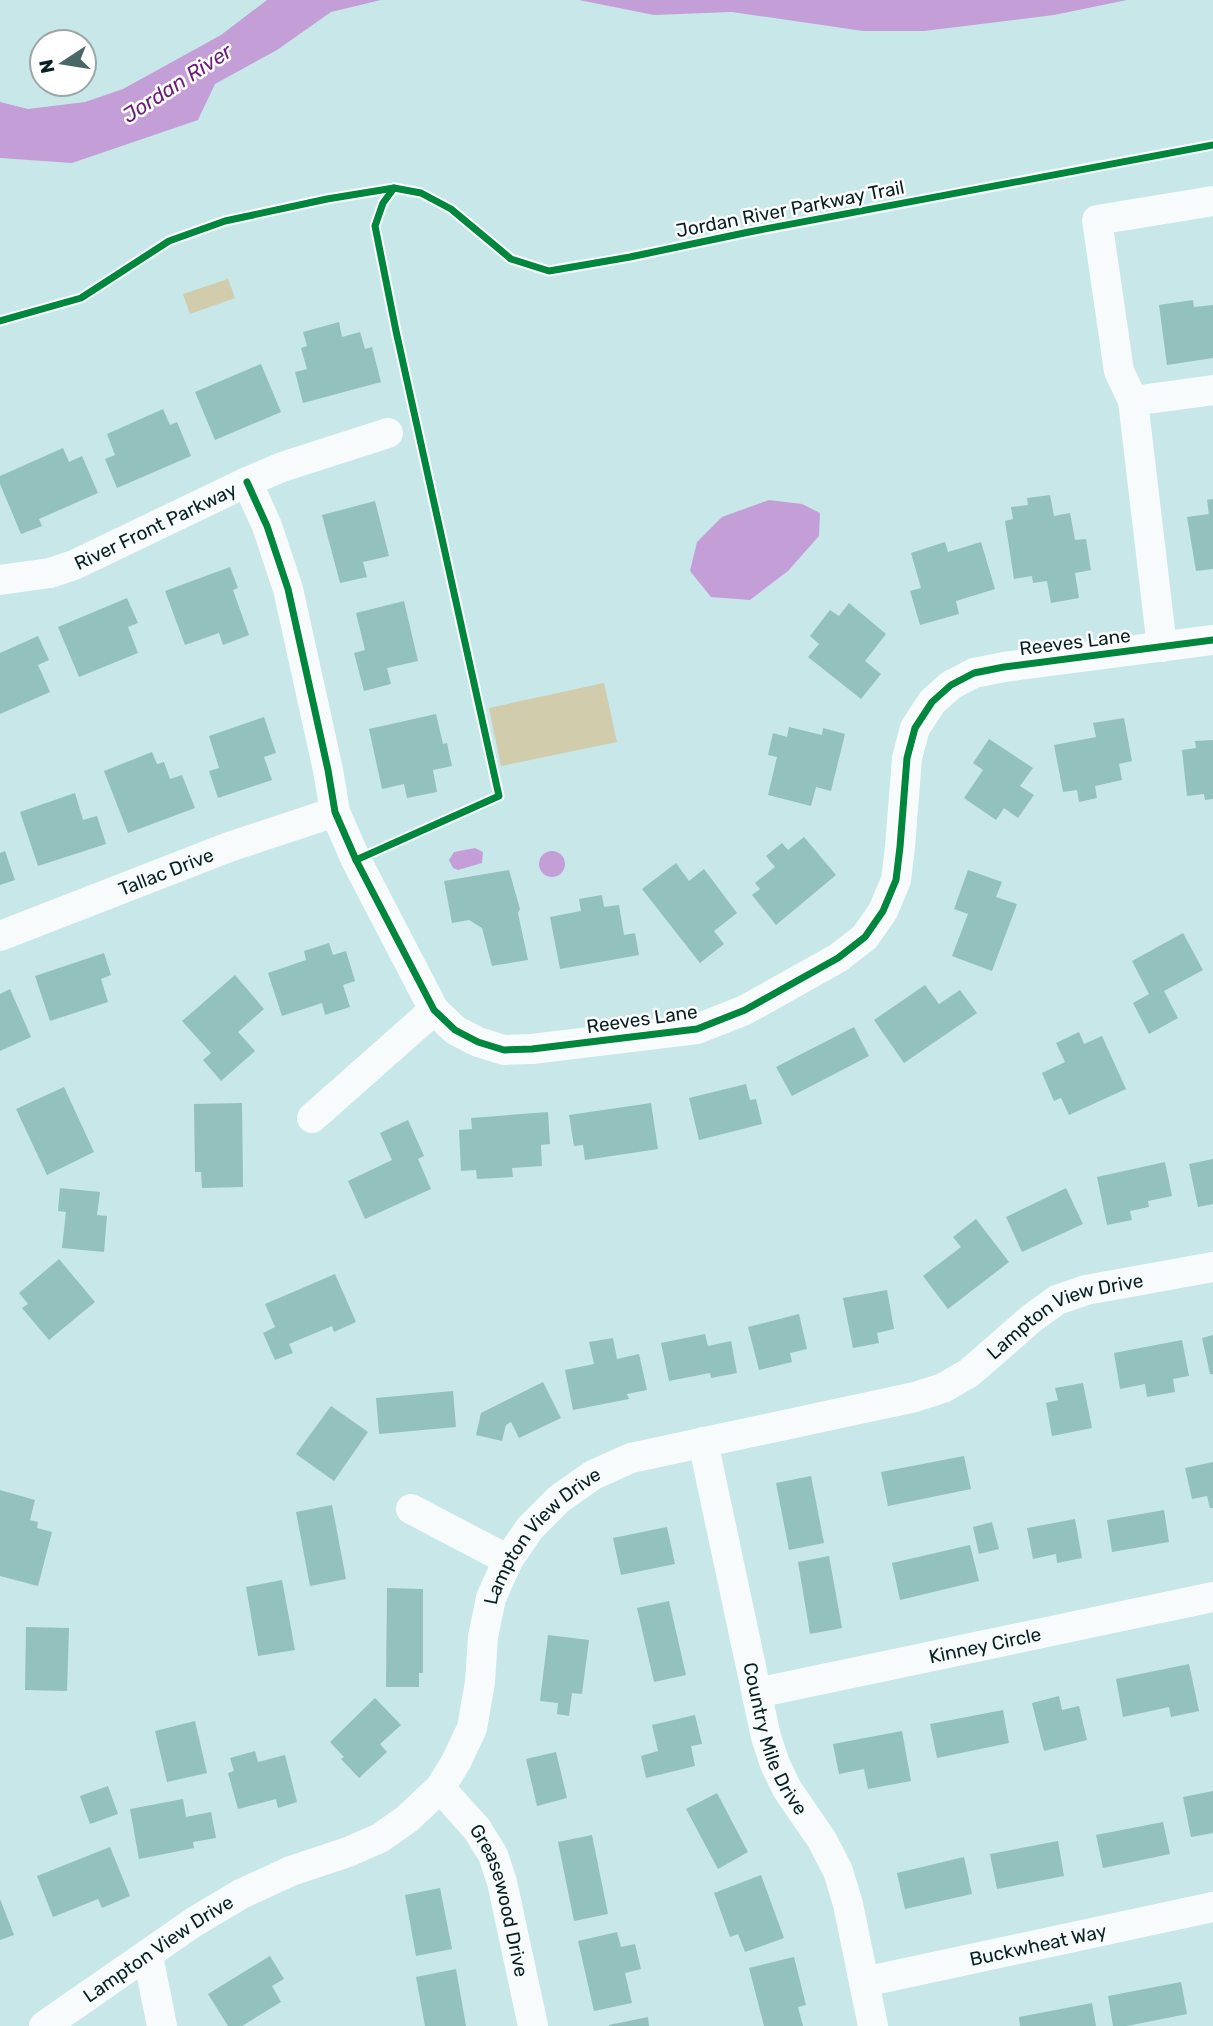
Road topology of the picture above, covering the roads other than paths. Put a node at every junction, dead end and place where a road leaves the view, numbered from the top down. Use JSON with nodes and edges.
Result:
{"nodes":[{"id":1,"x":1213,"y":201,"type":"edge"},
{"id":2,"x":1213,"y":390,"type":"edge"},
{"id":3,"x":1133,"y":401,"type":"junction"},
{"id":4,"x":388,"y":433,"type":"dead end"},
{"id":5,"x":247,"y":481,"type":"junction"},
{"id":6,"x":0,"y":580,"type":"edge"},
{"id":7,"x":1213,"y":640,"type":"edge"},
{"id":8,"x":1161,"y":647,"type":"junction"},
{"id":9,"x":335,"y":812,"type":"junction"},
{"id":10,"x":0,"y":936,"type":"edge"},
{"id":11,"x":434,"y":1010,"type":"junction"},
{"id":12,"x":312,"y":1118,"type":"dead end"},
{"id":13,"x":1213,"y":1267,"type":"edge"},
{"id":14,"x":703,"y":1442,"type":"junction"},
{"id":15,"x":411,"y":1509,"type":"dead end"},
{"id":16,"x":508,"y":1560,"type":"junction"},
{"id":17,"x":1213,"y":1597,"type":"edge"},
{"id":18,"x":757,"y":1693,"type":"junction"},
{"id":19,"x":440,"y":1788,"type":"junction"},
{"id":20,"x":1213,"y":1907,"type":"edge"},
{"id":21,"x":148,"y":1956,"type":"junction"},
{"id":22,"x":864,"y":1982,"type":"junction"},
{"id":23,"x":44,"y":2026,"type":"edge"},
{"id":24,"x":162,"y":2026,"type":"edge"},
{"id":25,"x":533,"y":2026,"type":"edge"},
{"id":26,"x":873,"y":2026,"type":"edge"}],
"edges":[{"from":1,"to":3,"type":"street"},
{"from":2,"to":3,"type":"street"},
{"from":3,"to":8,"type":"street"},
{"from":4,"to":5,"type":"street","name":"River Front Parkway"},
{"from":5,"to":6,"type":"street","name":"River Front Parkway"},
{"from":5,"to":9,"type":"street","name":"Reeves Lane"},
{"from":7,"to":8,"type":"street","name":"Reeves Lane"},
{"from":8,"to":11,"type":"street","name":"Reeves Lane"},
{"from":9,"to":10,"type":"street","name":"Tallac Drive"},
{"from":9,"to":11,"type":"street","name":"Reeves Lane"},
{"from":11,"to":12,"type":"street"},
{"from":13,"to":14,"type":"street","name":"Lampton View Drive"},
{"from":14,"to":16,"type":"street","name":"Lampton View Drive"},
{"from":14,"to":18,"type":"street","name":"Country Mile Drive"},
{"from":15,"to":16,"type":"street"},
{"from":16,"to":19,"type":"street","name":"Lampton View Drive"},
{"from":17,"to":18,"type":"street","name":"Kinney Circle"},
{"from":18,"to":22,"type":"street","name":"Country Mile Drive"},
{"from":19,"to":21,"type":"street","name":"Lampton View Drive"},
{"from":19,"to":25,"type":"street","name":"Greasewood Drive"},
{"from":20,"to":22,"type":"street","name":"Buckwheat Way"},
{"from":21,"to":23,"type":"street","name":"Lampton View Drive"},
{"from":21,"to":24,"type":"street"},
{"from":22,"to":26,"type":"street","name":"Country Mile Drive"}]}
